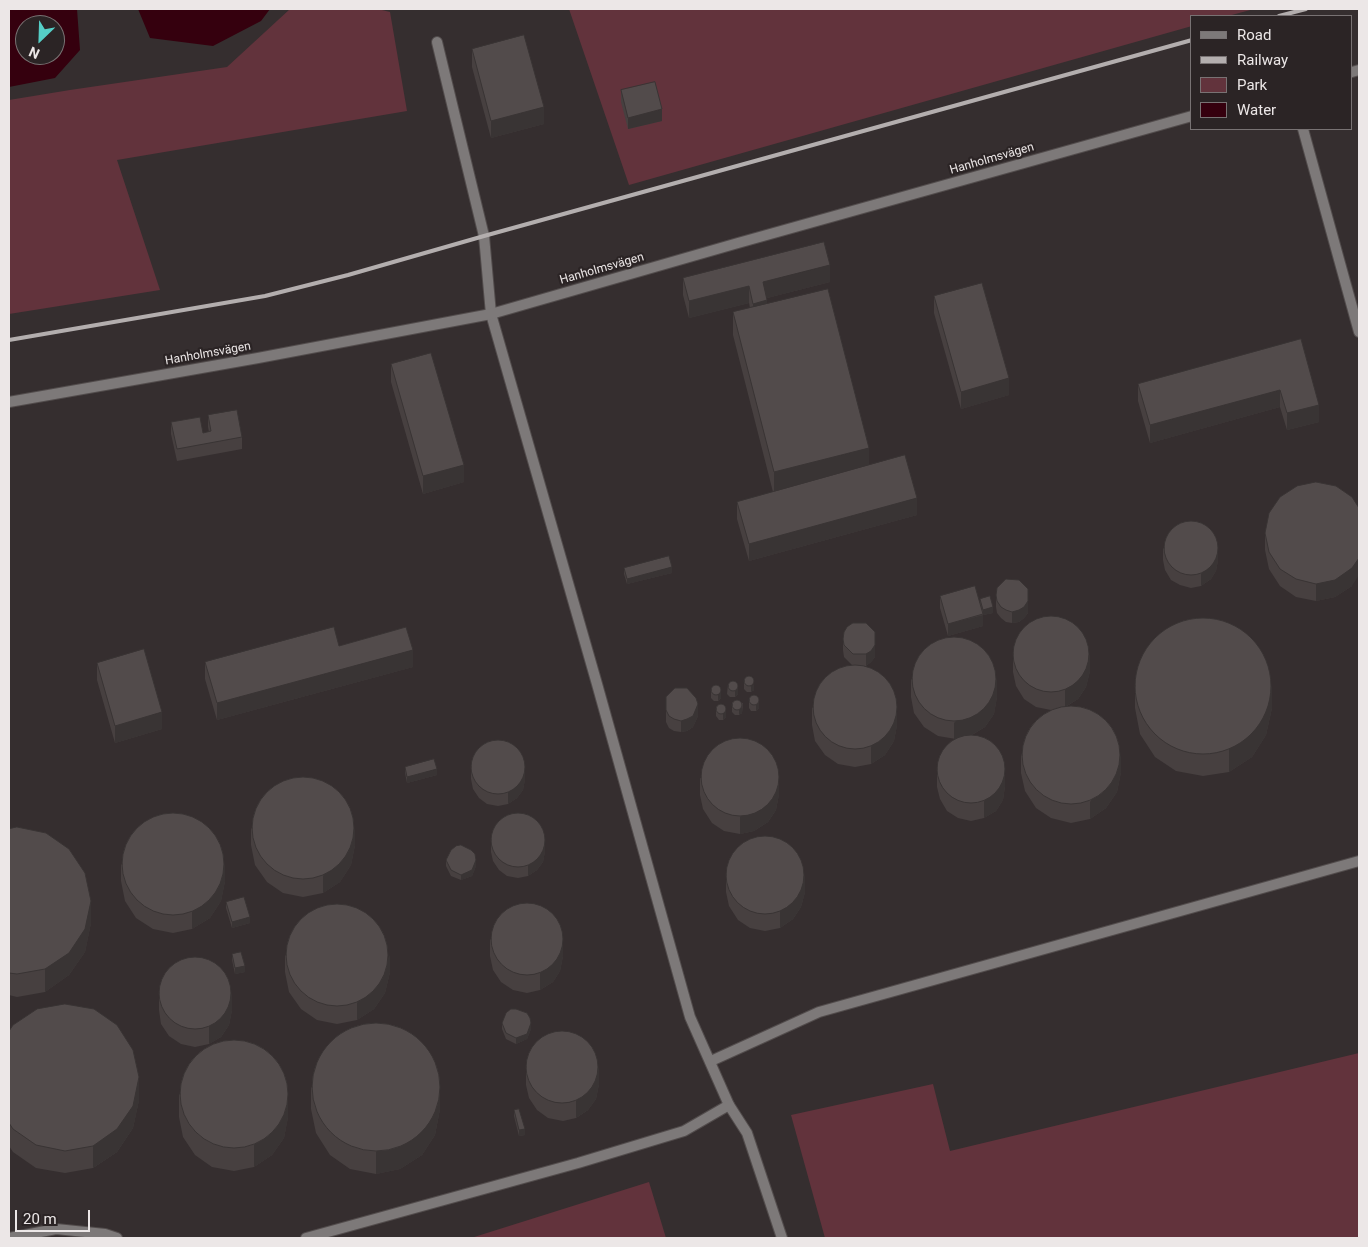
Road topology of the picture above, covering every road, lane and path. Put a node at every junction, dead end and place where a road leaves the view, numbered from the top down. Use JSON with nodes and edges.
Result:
{"nodes":[{"id":1,"x":437,"y":42,"type":"dead end"},
{"id":2,"x":1190,"y":117,"type":"edge"},
{"id":3,"x":1304,"y":130,"type":"edge"},
{"id":4,"x":491,"y":314,"type":"junction"},
{"id":5,"x":1359,"y":332,"type":"edge"},
{"id":6,"x":9,"y":402,"type":"edge"},
{"id":7,"x":1359,"y":860,"type":"edge"},
{"id":8,"x":711,"y":1062,"type":"junction"},
{"id":9,"x":729,"y":1105,"type":"junction"},
{"id":10,"x":9,"y":1238,"type":"edge"},
{"id":11,"x":118,"y":1238,"type":"edge"},
{"id":12,"x":306,"y":1238,"type":"edge"},
{"id":13,"x":782,"y":1238,"type":"edge"}],
"edges":[{"from":1,"to":4,"type":"street"},
{"from":2,"to":4,"type":"street","name":"Hanholmsvägen"},
{"from":3,"to":5,"type":"street"},
{"from":4,"to":6,"type":"street","name":"Hanholmsvägen"},
{"from":4,"to":8,"type":"street"},
{"from":7,"to":8,"type":"street"},
{"from":8,"to":9,"type":"street"},
{"from":9,"to":12,"type":"street"},
{"from":9,"to":13,"type":"street"},
{"from":10,"to":11,"type":"street"}]}
